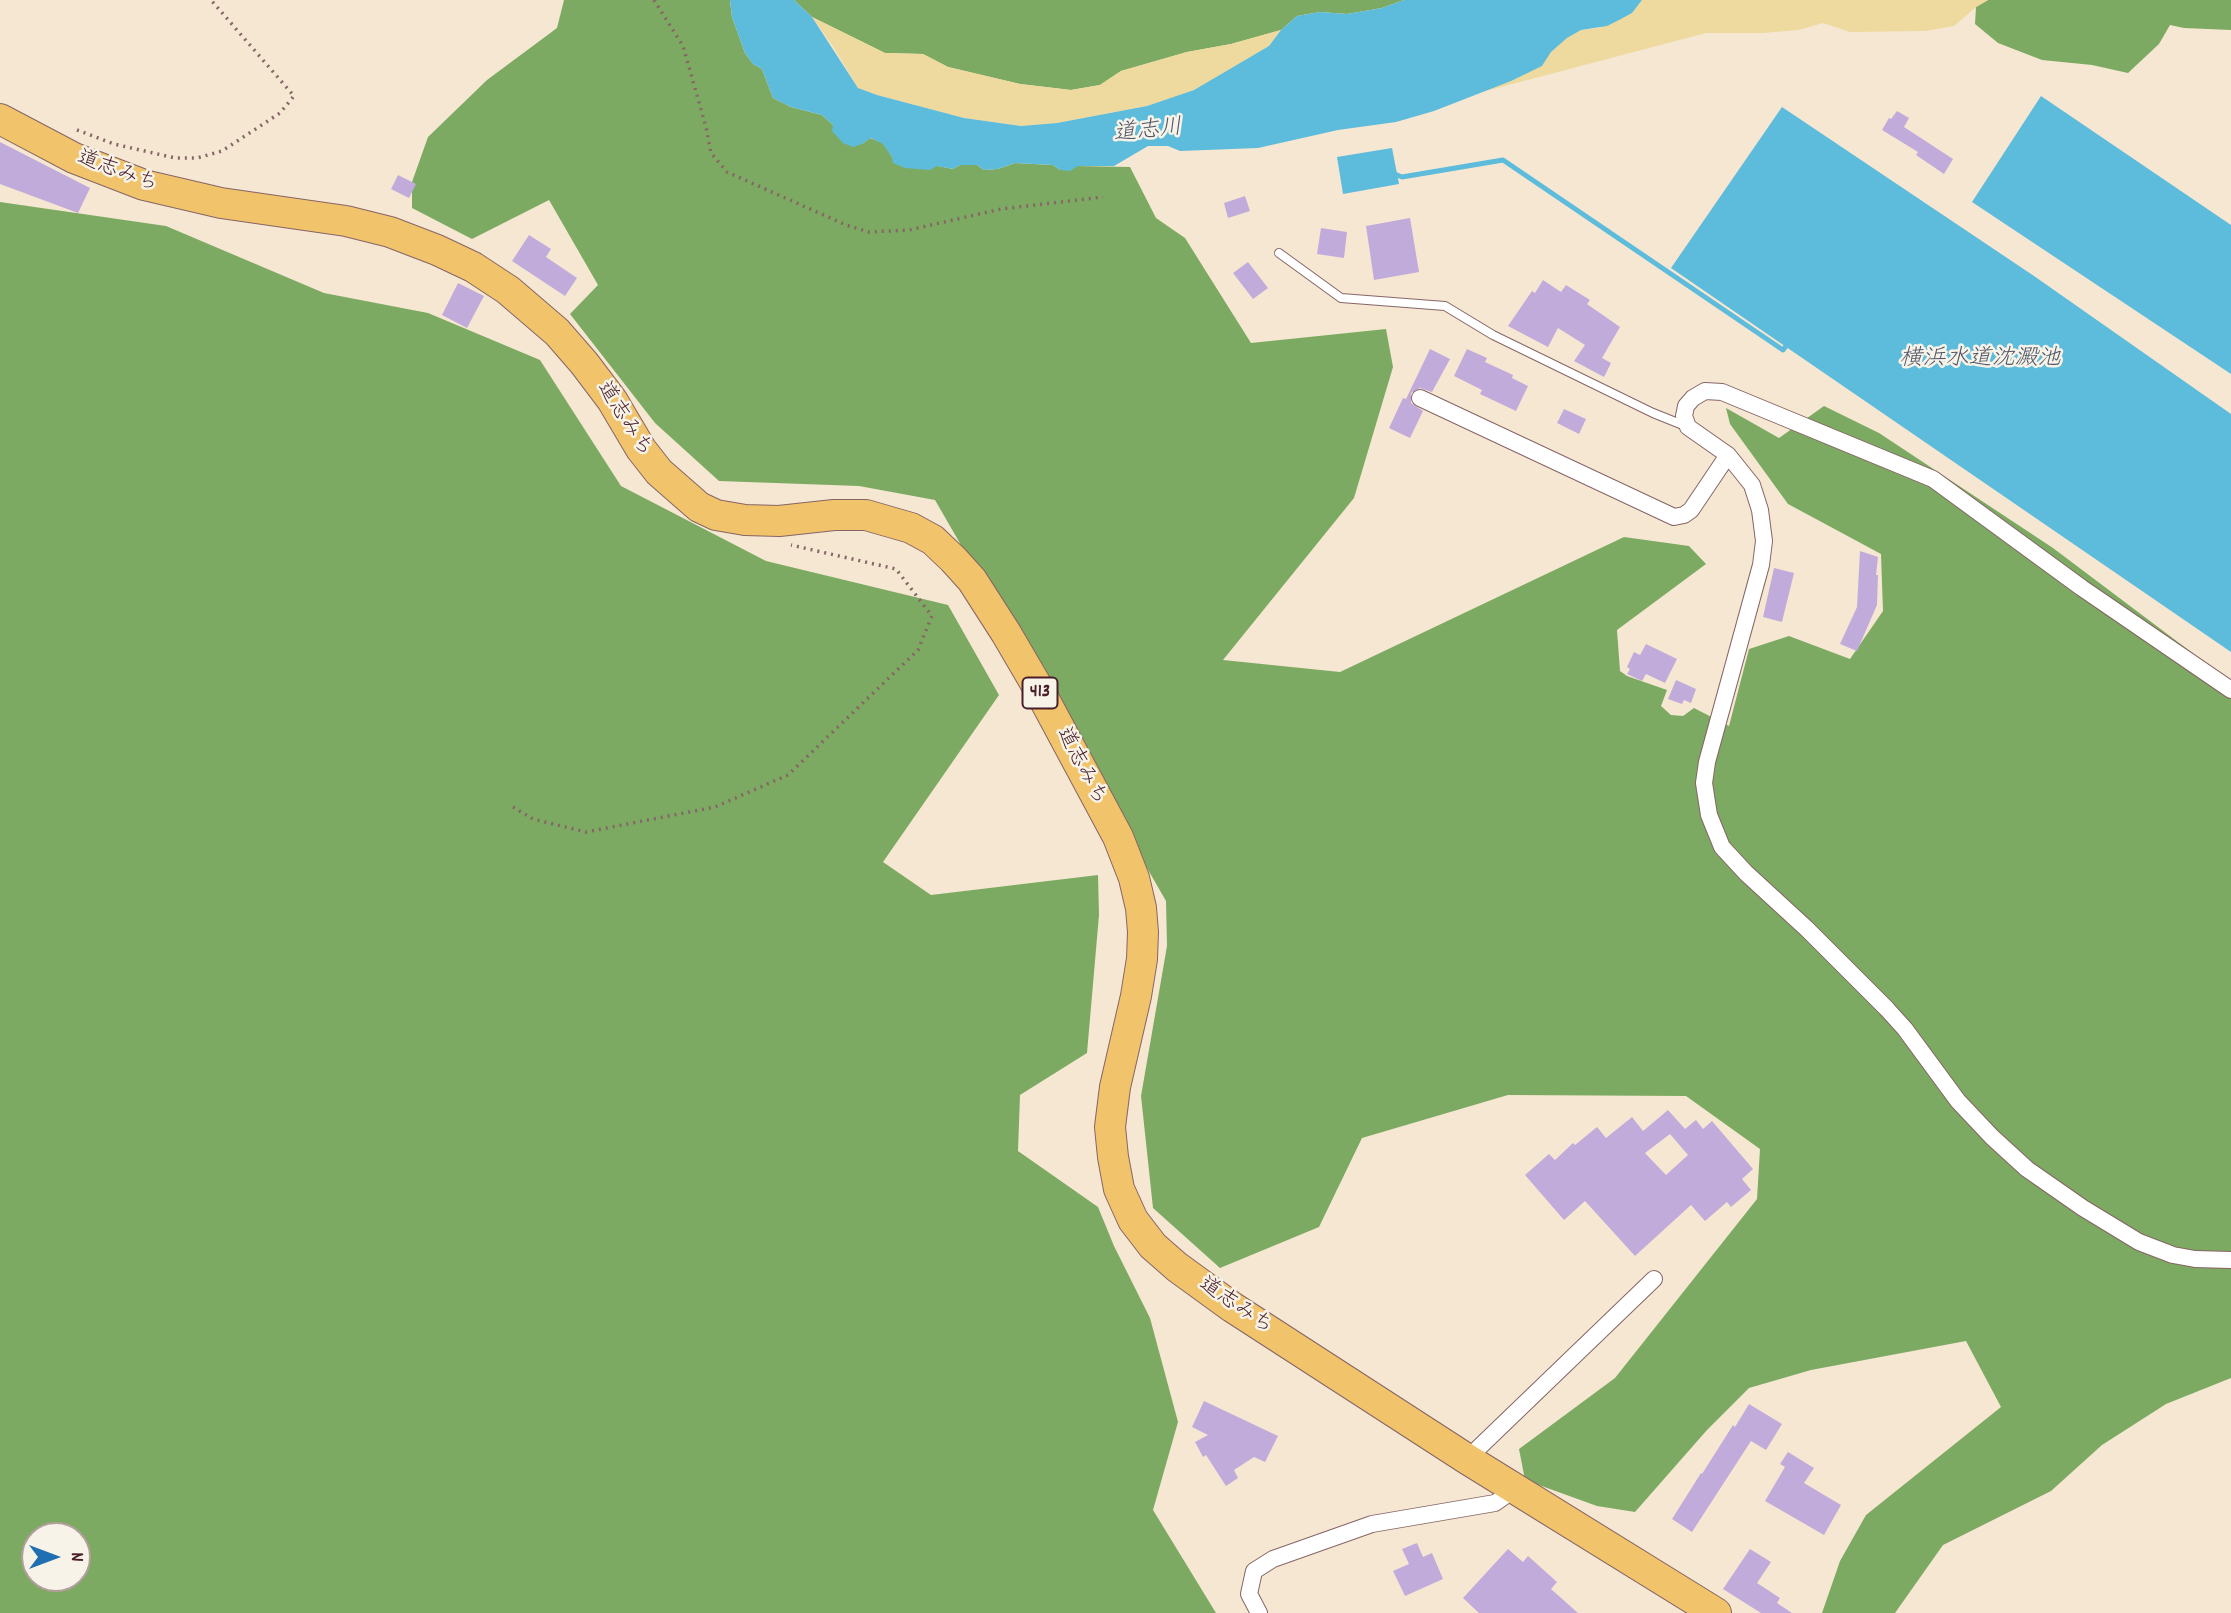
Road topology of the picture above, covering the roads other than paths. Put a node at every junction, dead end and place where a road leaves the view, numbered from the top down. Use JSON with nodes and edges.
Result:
{"nodes":[{"id":1,"x":0,"y":119,"type":"edge"},
{"id":2,"x":1279,"y":253,"type":"dead end"},
{"id":3,"x":1420,"y":398,"type":"dead end"},
{"id":4,"x":1688,"y":427,"type":"junction"},
{"id":5,"x":1728,"y":455,"type":"junction"},
{"id":6,"x":2231,"y":690,"type":"edge"},
{"id":7,"x":2231,"y":1260,"type":"edge"},
{"id":8,"x":1654,"y":1279,"type":"dead end"},
{"id":9,"x":1467,"y":1459,"type":"junction"},
{"id":10,"x":1515,"y":1489,"type":"junction"},
{"id":11,"x":1259,"y":1613,"type":"edge"},
{"id":12,"x":1716,"y":1613,"type":"edge"}],
"edges":[{"from":1,"to":9,"type":"highway","name":"道志みち","number":"413"},
{"from":2,"to":4,"type":"lane"},
{"from":3,"to":5,"type":"street"},
{"from":4,"to":5,"type":"street"},
{"from":4,"to":6,"type":"street"},
{"from":5,"to":7,"type":"street"},
{"from":8,"to":9,"type":"street"},
{"from":9,"to":10,"type":"highway","name":"道志みち","number":"413"},
{"from":10,"to":11,"type":"street"},
{"from":10,"to":12,"type":"highway","name":"道志みち","number":"413"}]}
